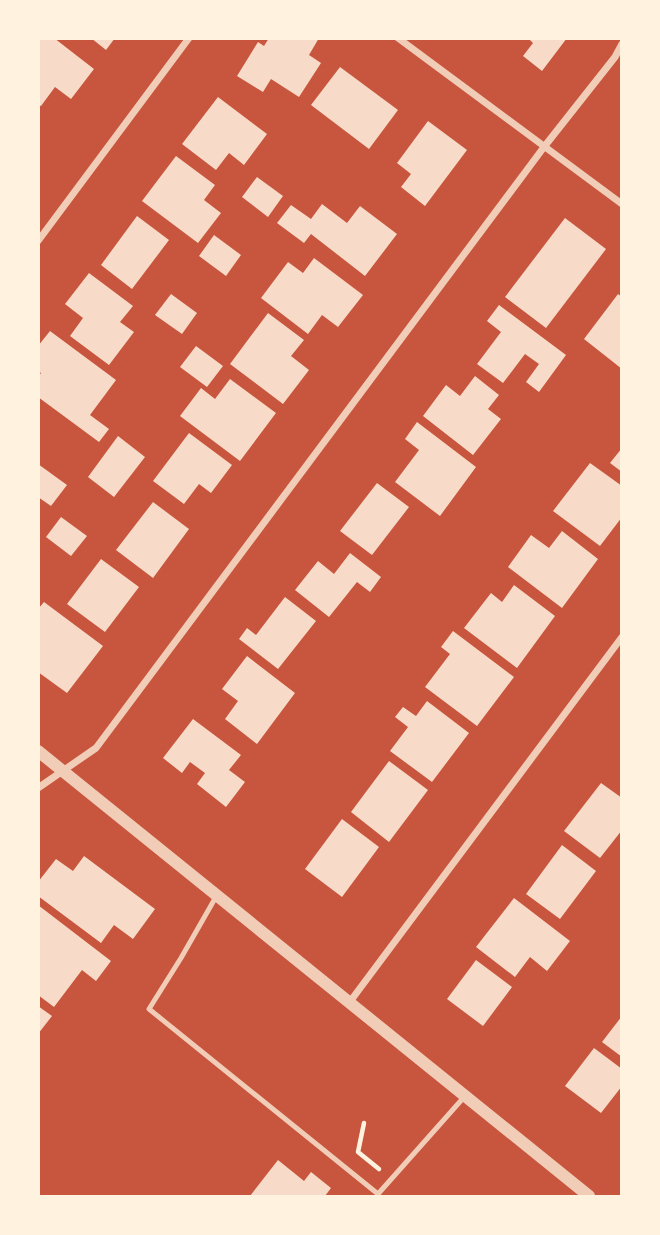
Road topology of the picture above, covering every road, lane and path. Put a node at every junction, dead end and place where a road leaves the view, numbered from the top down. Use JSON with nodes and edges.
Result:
{"nodes":[{"id":1,"x":189,"y":38,"type":"edge"},
{"id":2,"x":398,"y":38,"type":"edge"},
{"id":3,"x":621,"y":44,"type":"edge"},
{"id":4,"x":544,"y":147,"type":"junction"},
{"id":5,"x":621,"y":204,"type":"edge"},
{"id":6,"x":38,"y":241,"type":"edge"},
{"id":7,"x":621,"y":637,"type":"edge"},
{"id":8,"x":38,"y":751,"type":"edge"},
{"id":9,"x":63,"y":771,"type":"junction"},
{"id":10,"x":38,"y":788,"type":"edge"},
{"id":11,"x":217,"y":895,"type":"junction"},
{"id":12,"x":349,"y":1003,"type":"junction"},
{"id":13,"x":465,"y":1096,"type":"junction"},
{"id":14,"x":364,"y":1124,"type":"dead end"},
{"id":15,"x":379,"y":1169,"type":"dead end"},
{"id":16,"x":589,"y":1196,"type":"edge"}],
"edges":[{"from":1,"to":6,"type":"street"},
{"from":2,"to":4,"type":"street"},
{"from":3,"to":4,"type":"street"},
{"from":4,"to":5,"type":"street"},
{"from":4,"to":9,"type":"street"},
{"from":7,"to":12,"type":"street"},
{"from":8,"to":9,"type":"street"},
{"from":9,"to":10,"type":"street"},
{"from":9,"to":11,"type":"street"},
{"from":11,"to":12,"type":"street"},
{"from":11,"to":13,"type":"lane"},
{"from":12,"to":13,"type":"street"},
{"from":13,"to":16,"type":"street"},
{"from":14,"to":15,"type":"path"}]}
